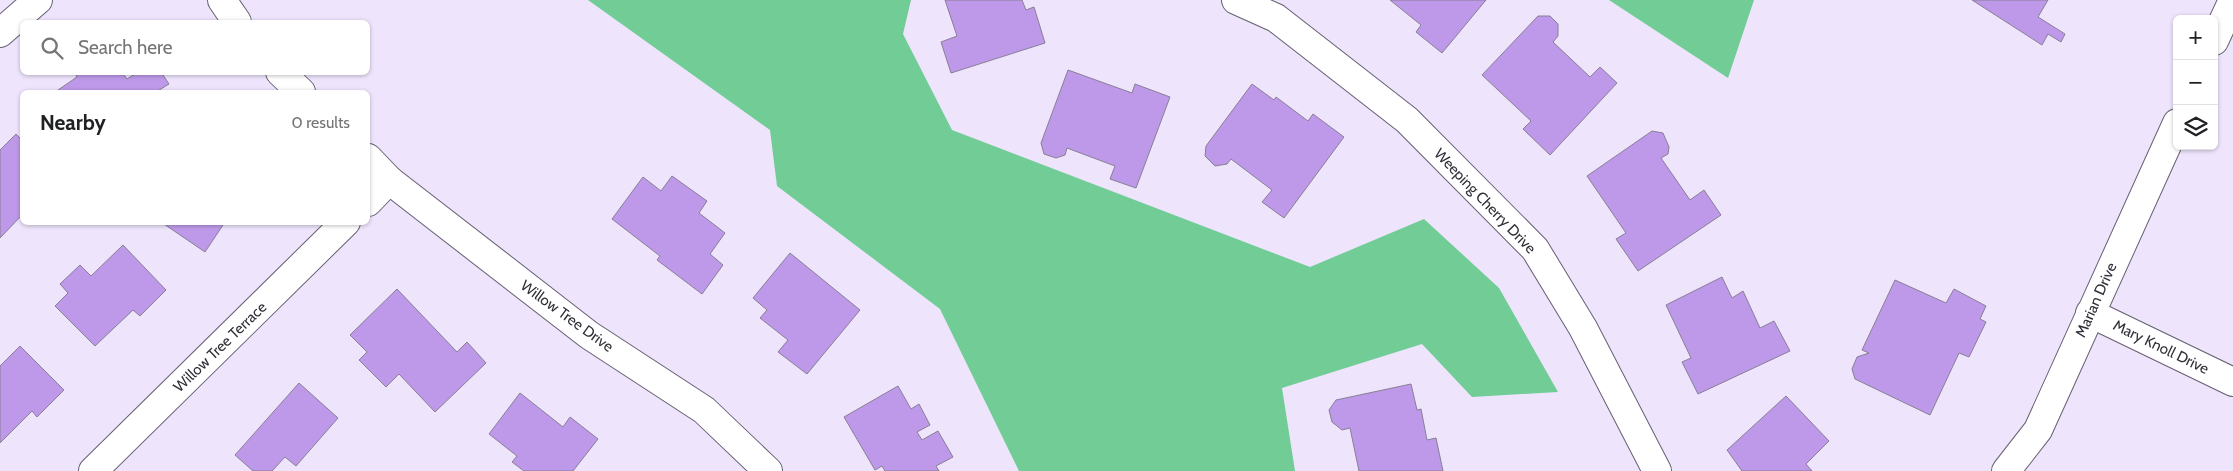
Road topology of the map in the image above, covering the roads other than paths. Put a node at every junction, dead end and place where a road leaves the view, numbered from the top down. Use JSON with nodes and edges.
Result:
{"nodes":[{"id":1,"x":38,"y":0,"type":"edge"},
{"id":2,"x":222,"y":0,"type":"edge"},
{"id":3,"x":1236,"y":0,"type":"edge"},
{"id":4,"x":2233,"y":0,"type":"edge"},
{"id":5,"x":236,"y":20,"type":"edge"},
{"id":6,"x":2218,"y":32,"type":"edge"},
{"id":7,"x":0,"y":33,"type":"edge"},
{"id":8,"x":283,"y":75,"type":"edge"},
{"id":9,"x":298,"y":90,"type":"edge"},
{"id":10,"x":2173,"y":132,"type":"edge"},
{"id":11,"x":370,"y":160,"type":"edge"},
{"id":12,"x":389,"y":180,"type":"junction"},
{"id":13,"x":370,"y":200,"type":"edge"},
{"id":14,"x":343,"y":225,"type":"edge"},
{"id":15,"x":2090,"y":313,"type":"junction"},
{"id":16,"x":2233,"y":382,"type":"edge"},
{"id":17,"x":93,"y":471,"type":"edge"},
{"id":18,"x":768,"y":471,"type":"edge"},
{"id":19,"x":1657,"y":471,"type":"edge"},
{"id":20,"x":2006,"y":471,"type":"edge"}],
"edges":[{"from":1,"to":7,"type":"street"},
{"from":2,"to":5,"type":"street"},
{"from":3,"to":19,"type":"street","name":"Weeping Cherry Drive"},
{"from":4,"to":6,"type":"street"},
{"from":8,"to":9,"type":"street"},
{"from":10,"to":15,"type":"street","name":"Marian Drive"},
{"from":11,"to":12,"type":"street","name":"Willow Tree Drive"},
{"from":12,"to":13,"type":"street"},
{"from":12,"to":18,"type":"street","name":"Willow Tree Drive"},
{"from":14,"to":17,"type":"street","name":"Willow Tree Terrace"},
{"from":15,"to":16,"type":"street","name":"Mary Knoll Drive"},
{"from":15,"to":20,"type":"street","name":"Marian Drive"}]}
